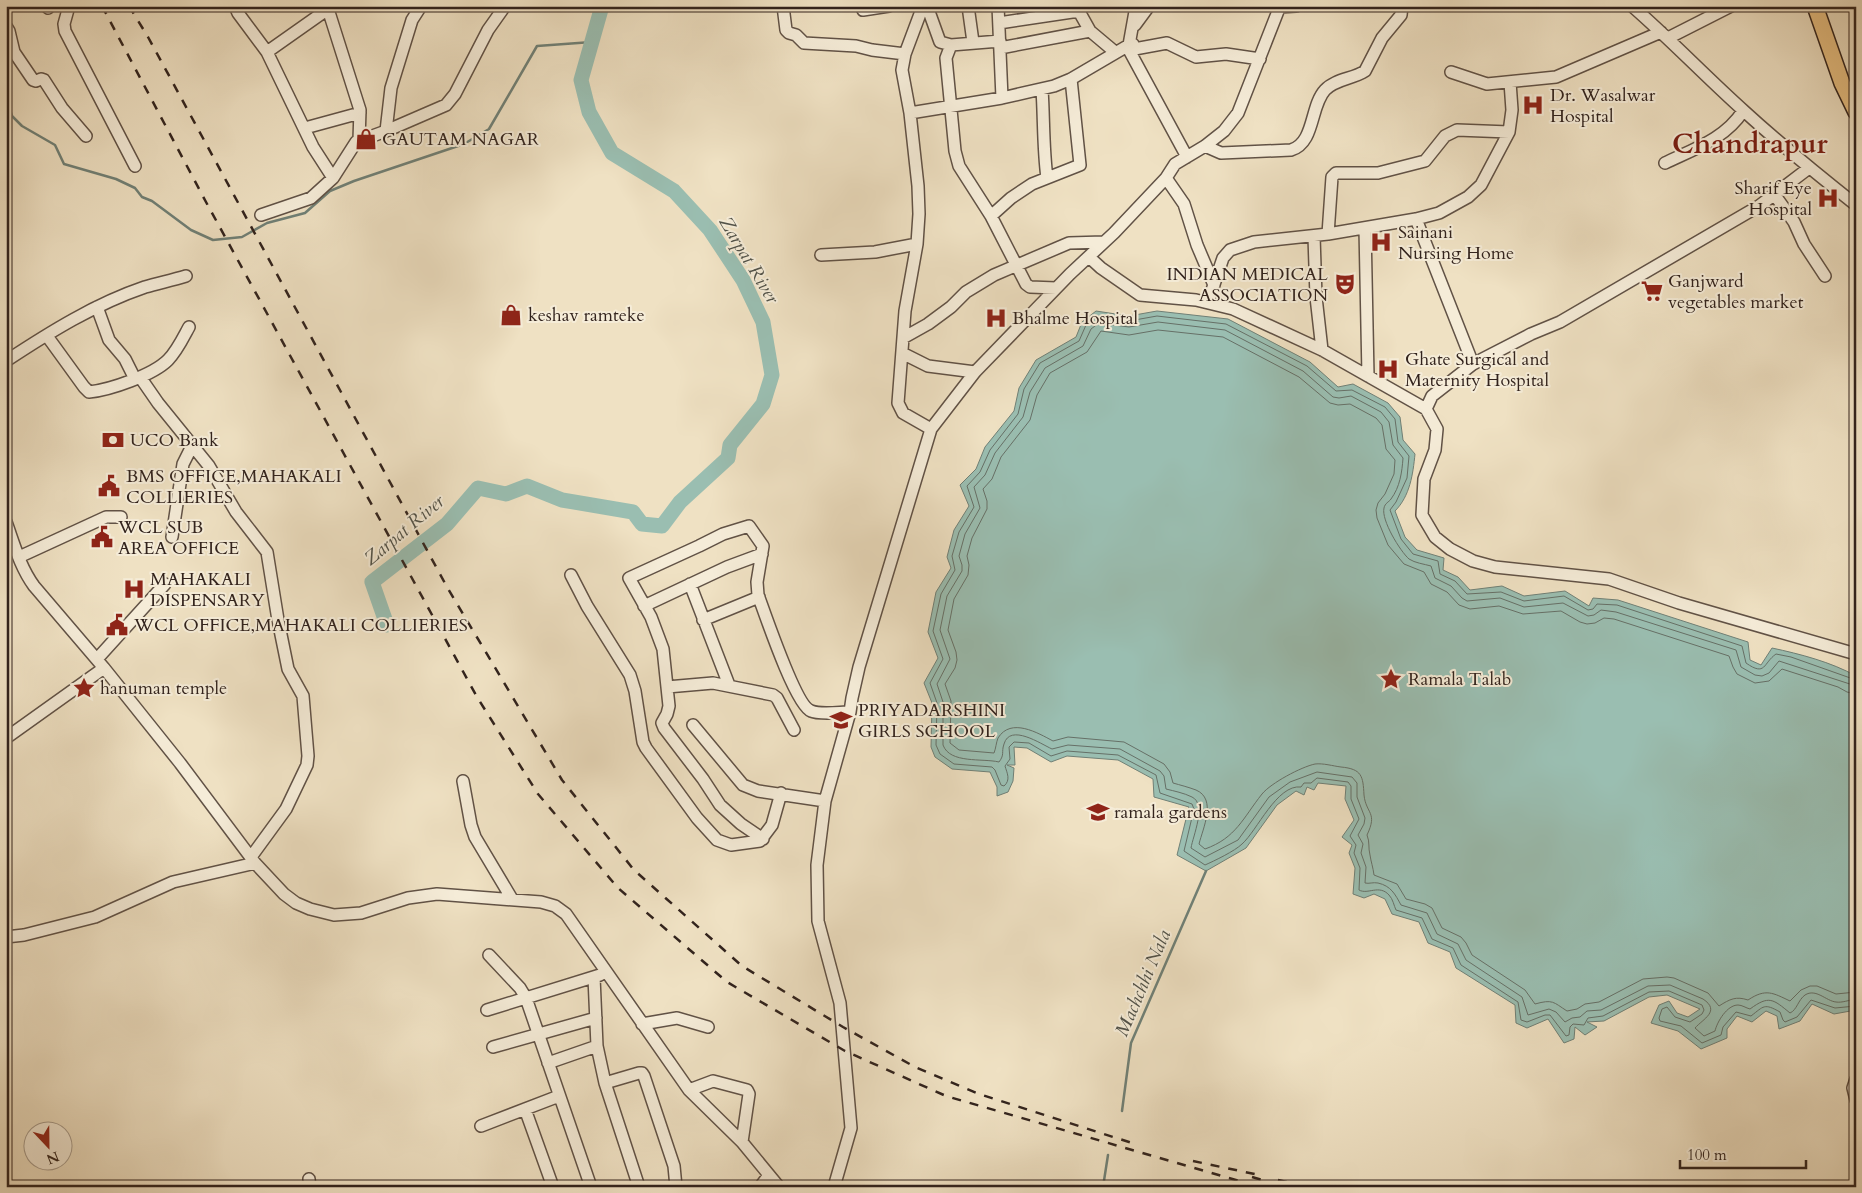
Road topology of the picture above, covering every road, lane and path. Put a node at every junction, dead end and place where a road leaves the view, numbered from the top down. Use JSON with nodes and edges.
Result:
{"nodes":[{"id":1,"x":69,"y":6,"type":"edge"},
{"id":2,"x":236,"y":6,"type":"edge"},
{"id":3,"x":420,"y":6,"type":"edge"},
{"id":4,"x":505,"y":6,"type":"edge"},
{"id":5,"x":783,"y":6,"type":"edge"},
{"id":6,"x":861,"y":6,"type":"edge"},
{"id":7,"x":888,"y":6,"type":"edge"},
{"id":8,"x":923,"y":6,"type":"edge"},
{"id":9,"x":927,"y":6,"type":"edge"},
{"id":10,"x":968,"y":6,"type":"edge"},
{"id":11,"x":998,"y":6,"type":"edge"},
{"id":12,"x":1136,"y":6,"type":"edge"},
{"id":13,"x":1149,"y":6,"type":"edge"},
{"id":14,"x":1296,"y":6,"type":"edge"},
{"id":15,"x":1402,"y":6,"type":"edge"},
{"id":16,"x":1632,"y":6,"type":"edge"},
{"id":17,"x":1731,"y":6,"type":"edge"},
{"id":18,"x":1815,"y":6,"type":"edge"},
{"id":19,"x":1279,"y":7,"type":"edge"},
{"id":20,"x":330,"y":8,"type":"edge"},
{"id":21,"x":1077,"y":9,"type":"edge"},
{"id":22,"x":999,"y":23,"type":"junction"},
{"id":23,"x":6,"y":26,"type":"edge"},
{"id":24,"x":1090,"y":31,"type":"junction"},
{"id":25,"x":1664,"y":35,"type":"junction"},
{"id":26,"x":973,"y":42,"type":"junction"},
{"id":27,"x":951,"y":45,"type":"junction"},
{"id":28,"x":1000,"y":45,"type":"junction"},
{"id":29,"x":1130,"y":47,"type":"junction"},
{"id":30,"x":267,"y":52,"type":"junction"},
{"id":31,"x":1115,"y":52,"type":"junction"},
{"id":32,"x":905,"y":54,"type":"junction"},
{"id":33,"x":1260,"y":59,"type":"junction"},
{"id":34,"x":1452,"y":72,"type":"dead end"},
{"id":35,"x":1072,"y":79,"type":"junction"},
{"id":36,"x":1510,"y":82,"type":"junction"},
{"id":37,"x":1042,"y":89,"type":"junction"},
{"id":38,"x":1851,"y":92,"type":"edge"},
{"id":39,"x":1002,"y":98,"type":"junction"},
{"id":40,"x":952,"y":106,"type":"junction"},
{"id":41,"x":1743,"y":111,"type":"junction"},
{"id":42,"x":1856,"y":112,"type":"edge"},
{"id":43,"x":360,"y":113,"type":"junction"},
{"id":44,"x":910,"y":113,"type":"junction"},
{"id":45,"x":305,"y":128,"type":"junction"},
{"id":46,"x":386,"y":131,"type":"junction"},
{"id":47,"x":1509,"y":132,"type":"junction"},
{"id":48,"x":86,"y":136,"type":"dead end"},
{"id":49,"x":359,"y":140,"type":"junction"},
{"id":50,"x":1205,"y":146,"type":"junction"},
{"id":51,"x":1186,"y":157,"type":"junction"},
{"id":52,"x":1665,"y":163,"type":"dead end"},
{"id":53,"x":135,"y":166,"type":"dead end"},
{"id":54,"x":1809,"y":168,"type":"junction"},
{"id":55,"x":333,"y":178,"type":"junction"},
{"id":56,"x":1047,"y":178,"type":"junction"},
{"id":57,"x":1166,"y":178,"type":"junction"},
{"id":58,"x":1774,"y":194,"type":"junction"},
{"id":59,"x":1856,"y":205,"type":"edge"},
{"id":60,"x":261,"y":215,"type":"dead end"},
{"id":61,"x":991,"y":216,"type":"junction"},
{"id":62,"x":1416,"y":219,"type":"junction"},
{"id":63,"x":1365,"y":228,"type":"junction"},
{"id":64,"x":1328,"y":234,"type":"junction"},
{"id":65,"x":1314,"y":236,"type":"junction"},
{"id":66,"x":1104,"y":242,"type":"junction"},
{"id":67,"x":917,"y":244,"type":"junction"},
{"id":68,"x":820,"y":255,"type":"dead end"},
{"id":69,"x":1089,"y":257,"type":"junction"},
{"id":70,"x":1016,"y":266,"type":"junction"},
{"id":71,"x":186,"y":276,"type":"dead end"},
{"id":72,"x":1824,"y":276,"type":"dead end"},
{"id":73,"x":1214,"y":285,"type":"junction"},
{"id":74,"x":1056,"y":288,"type":"junction"},
{"id":75,"x":1208,"y":302,"type":"junction"},
{"id":76,"x":97,"y":307,"type":"junction"},
{"id":77,"x":189,"y":327,"type":"dead end"},
{"id":78,"x":47,"y":336,"type":"junction"},
{"id":79,"x":903,"y":338,"type":"junction"},
{"id":80,"x":1322,"y":350,"type":"junction"},
{"id":81,"x":902,"y":353,"type":"junction"},
{"id":82,"x":6,"y":361,"type":"edge"},
{"id":83,"x":1473,"y":364,"type":"junction"},
{"id":84,"x":975,"y":372,"type":"junction"},
{"id":85,"x":1368,"y":376,"type":"junction"},
{"id":86,"x":138,"y":378,"type":"junction"},
{"id":87,"x":1426,"y":409,"type":"junction"},
{"id":88,"x":931,"y":428,"type":"junction"},
{"id":89,"x":192,"y":446,"type":"junction"},
{"id":90,"x":121,"y":517,"type":"dead end"},
{"id":91,"x":6,"y":522,"type":"edge"},
{"id":92,"x":172,"y":537,"type":"dead end"},
{"id":93,"x":762,"y":554,"type":"junction"},
{"id":94,"x":19,"y":557,"type":"junction"},
{"id":95,"x":570,"y":575,"type":"dead end"},
{"id":96,"x":165,"y":584,"type":"dead end"},
{"id":97,"x":690,"y":584,"type":"junction"},
{"id":98,"x":759,"y":597,"type":"junction"},
{"id":99,"x":644,"y":606,"type":"junction"},
{"id":100,"x":703,"y":620,"type":"junction"},
{"id":101,"x":1856,"y":654,"type":"edge"},
{"id":102,"x":100,"y":664,"type":"junction"},
{"id":103,"x":729,"y":685,"type":"junction"},
{"id":104,"x":667,"y":687,"type":"junction"},
{"id":105,"x":850,"y":712,"type":"junction"},
{"id":106,"x":693,"y":725,"type":"dead end"},
{"id":107,"x":794,"y":730,"type":"dead end"},
{"id":108,"x":6,"y":738,"type":"edge"},
{"id":109,"x":463,"y":781,"type":"dead end"},
{"id":110,"x":781,"y":793,"type":"junction"},
{"id":111,"x":825,"y":801,"type":"junction"},
{"id":112,"x":763,"y":838,"type":"junction"},
{"id":113,"x":253,"y":860,"type":"junction"},
{"id":114,"x":512,"y":899,"type":"junction"},
{"id":115,"x":6,"y":937,"type":"edge"},
{"id":116,"x":489,"y":955,"type":"dead end"},
{"id":117,"x":607,"y":973,"type":"junction"},
{"id":118,"x":594,"y":977,"type":"junction"},
{"id":119,"x":526,"y":998,"type":"junction"},
{"id":120,"x":487,"y":1010,"type":"dead end"},
{"id":121,"x":596,"y":1018,"type":"junction"},
{"id":122,"x":642,"y":1024,"type":"junction"},
{"id":123,"x":708,"y":1027,"type":"dead end"},
{"id":124,"x":538,"y":1034,"type":"junction"},
{"id":125,"x":598,"y":1046,"type":"junction"},
{"id":126,"x":493,"y":1048,"type":"dead end"},
{"id":127,"x":548,"y":1063,"type":"junction"},
{"id":128,"x":1856,"y":1079,"type":"edge"},
{"id":129,"x":605,"y":1083,"type":"junction"},
{"id":130,"x":689,"y":1090,"type":"junction"},
{"id":131,"x":559,"y":1096,"type":"junction"},
{"id":132,"x":1856,"y":1100,"type":"edge"},
{"id":133,"x":525,"y":1109,"type":"junction"},
{"id":134,"x":481,"y":1126,"type":"dead end"},
{"id":135,"x":742,"y":1142,"type":"junction"},
{"id":136,"x":553,"y":1187,"type":"edge"},
{"id":137,"x":591,"y":1187,"type":"edge"},
{"id":138,"x":639,"y":1187,"type":"edge"},
{"id":139,"x":676,"y":1187,"type":"edge"},
{"id":140,"x":760,"y":1187,"type":"edge"},
{"id":141,"x":779,"y":1187,"type":"edge"},
{"id":142,"x":834,"y":1187,"type":"edge"}],
"edges":[{"from":1,"to":53,"type":"street"},
{"from":2,"to":30,"type":"street"},
{"from":3,"to":46,"type":"street"},
{"from":4,"to":46,"type":"street"},
{"from":5,"to":32,"type":"street"},
{"from":6,"to":7,"type":"street"},
{"from":8,"to":32,"type":"street"},
{"from":9,"to":27,"type":"street"},
{"from":10,"to":26,"type":"street"},
{"from":11,"to":22,"type":"street"},
{"from":12,"to":29,"type":"street"},
{"from":13,"to":29,"type":"street"},
{"from":14,"to":19,"type":"street"},
{"from":15,"to":50,"type":"street"},
{"from":16,"to":25,"type":"street"},
{"from":17,"to":25,"type":"street"},
{"from":18,"to":38,"type":"main road"},
{"from":19,"to":33,"type":"street"},
{"from":20,"to":30,"type":"street"},
{"from":20,"to":43,"type":"street"},
{"from":21,"to":22,"type":"street"},
{"from":21,"to":24,"type":"street"},
{"from":22,"to":28,"type":"street"},
{"from":23,"to":48,"type":"street"},
{"from":24,"to":28,"type":"street"},
{"from":24,"to":31,"type":"street"},
{"from":25,"to":36,"type":"street"},
{"from":25,"to":41,"type":"street"},
{"from":26,"to":27,"type":"street"},
{"from":26,"to":28,"type":"street"},
{"from":27,"to":40,"type":"street"},
{"from":28,"to":39,"type":"street"},
{"from":29,"to":31,"type":"street"},
{"from":29,"to":33,"type":"street"},
{"from":29,"to":51,"type":"street"},
{"from":30,"to":45,"type":"street"},
{"from":31,"to":35,"type":"street"},
{"from":32,"to":44,"type":"street"},
{"from":33,"to":50,"type":"street"},
{"from":34,"to":36,"type":"street"},
{"from":35,"to":37,"type":"street"},
{"from":35,"to":56,"type":"street"},
{"from":36,"to":47,"type":"street"},
{"from":37,"to":39,"type":"street"},
{"from":37,"to":56,"type":"street"},
{"from":38,"to":42,"type":"main road"},
{"from":39,"to":40,"type":"street"},
{"from":40,"to":44,"type":"street"},
{"from":40,"to":61,"type":"street"},
{"from":41,"to":52,"type":"street"},
{"from":41,"to":54,"type":"street"},
{"from":43,"to":45,"type":"street"},
{"from":43,"to":49,"type":"street"},
{"from":44,"to":67,"type":"street"},
{"from":45,"to":55,"type":"street"},
{"from":46,"to":49,"type":"street"},
{"from":47,"to":62,"type":"street"},
{"from":47,"to":64,"type":"street"},
{"from":49,"to":55,"type":"street"},
{"from":50,"to":51,"type":"street"},
{"from":51,"to":57,"type":"street"},
{"from":54,"to":58,"type":"street"},
{"from":54,"to":59,"type":"street"},
{"from":55,"to":60,"type":"street"},
{"from":56,"to":61,"type":"street"},
{"from":57,"to":66,"type":"street"},
{"from":57,"to":73,"type":"street"},
{"from":58,"to":72,"type":"street"},
{"from":58,"to":83,"type":"street"},
{"from":61,"to":70,"type":"street"},
{"from":62,"to":63,"type":"street"},
{"from":62,"to":83,"type":"street"},
{"from":63,"to":64,"type":"street"},
{"from":63,"to":85,"type":"street"},
{"from":64,"to":65,"type":"street"},
{"from":65,"to":73,"type":"street"},
{"from":65,"to":80,"type":"street"},
{"from":66,"to":69,"type":"street"},
{"from":66,"to":70,"type":"street"},
{"from":67,"to":68,"type":"street"},
{"from":67,"to":79,"type":"street"},
{"from":69,"to":74,"type":"street"},
{"from":69,"to":75,"type":"street"},
{"from":70,"to":74,"type":"street"},
{"from":70,"to":79,"type":"street"},
{"from":71,"to":76,"type":"street"},
{"from":73,"to":75,"type":"street"},
{"from":74,"to":84,"type":"street"},
{"from":75,"to":80,"type":"street"},
{"from":76,"to":78,"type":"street"},
{"from":76,"to":86,"type":"street"},
{"from":77,"to":86,"type":"street"},
{"from":78,"to":82,"type":"street"},
{"from":78,"to":86,"type":"street"},
{"from":79,"to":81,"type":"street"},
{"from":80,"to":85,"type":"street"},
{"from":81,"to":84,"type":"street"},
{"from":81,"to":88,"type":"street"},
{"from":83,"to":87,"type":"street"},
{"from":84,"to":88,"type":"street"},
{"from":85,"to":87,"type":"street"},
{"from":86,"to":89,"type":"street"},
{"from":87,"to":101,"type":"street"},
{"from":88,"to":105,"type":"street"},
{"from":89,"to":92,"type":"street"},
{"from":89,"to":113,"type":"street"},
{"from":90,"to":94,"type":"street"},
{"from":91,"to":94,"type":"street"},
{"from":93,"to":97,"type":"street"},
{"from":93,"to":98,"type":"street"},
{"from":93,"to":99,"type":"street"},
{"from":94,"to":102,"type":"street"},
{"from":95,"to":112,"type":"street"},
{"from":96,"to":102,"type":"street"},
{"from":97,"to":99,"type":"street"},
{"from":97,"to":100,"type":"street"},
{"from":98,"to":100,"type":"street"},
{"from":98,"to":105,"type":"street"},
{"from":99,"to":104,"type":"street"},
{"from":100,"to":103,"type":"street"},
{"from":102,"to":108,"type":"street"},
{"from":102,"to":113,"type":"street"},
{"from":103,"to":104,"type":"street"},
{"from":103,"to":107,"type":"street"},
{"from":104,"to":112,"type":"street"},
{"from":105,"to":111,"type":"street"},
{"from":106,"to":110,"type":"street"},
{"from":109,"to":114,"type":"street"},
{"from":110,"to":111,"type":"street"},
{"from":110,"to":112,"type":"street"},
{"from":111,"to":142,"type":"street"},
{"from":113,"to":114,"type":"street"},
{"from":113,"to":115,"type":"street"},
{"from":114,"to":117,"type":"street"},
{"from":116,"to":119,"type":"street"},
{"from":117,"to":118,"type":"street"},
{"from":117,"to":122,"type":"street"},
{"from":118,"to":119,"type":"street"},
{"from":118,"to":121,"type":"street"},
{"from":119,"to":120,"type":"street"},
{"from":119,"to":124,"type":"street"},
{"from":121,"to":124,"type":"street"},
{"from":121,"to":125,"type":"street"},
{"from":122,"to":123,"type":"street"},
{"from":122,"to":130,"type":"street"},
{"from":124,"to":126,"type":"street"},
{"from":124,"to":127,"type":"street"},
{"from":125,"to":127,"type":"street"},
{"from":125,"to":129,"type":"street"},
{"from":127,"to":131,"type":"street"},
{"from":128,"to":132,"type":"street"},
{"from":129,"to":138,"type":"street"},
{"from":129,"to":139,"type":"street"},
{"from":130,"to":135,"type":"street"},
{"from":130,"to":135,"type":"street"},
{"from":131,"to":133,"type":"street"},
{"from":131,"to":137,"type":"street"},
{"from":133,"to":134,"type":"street"},
{"from":133,"to":136,"type":"street"},
{"from":135,"to":141,"type":"street"},
{"from":140,"to":141,"type":"street"}]}
